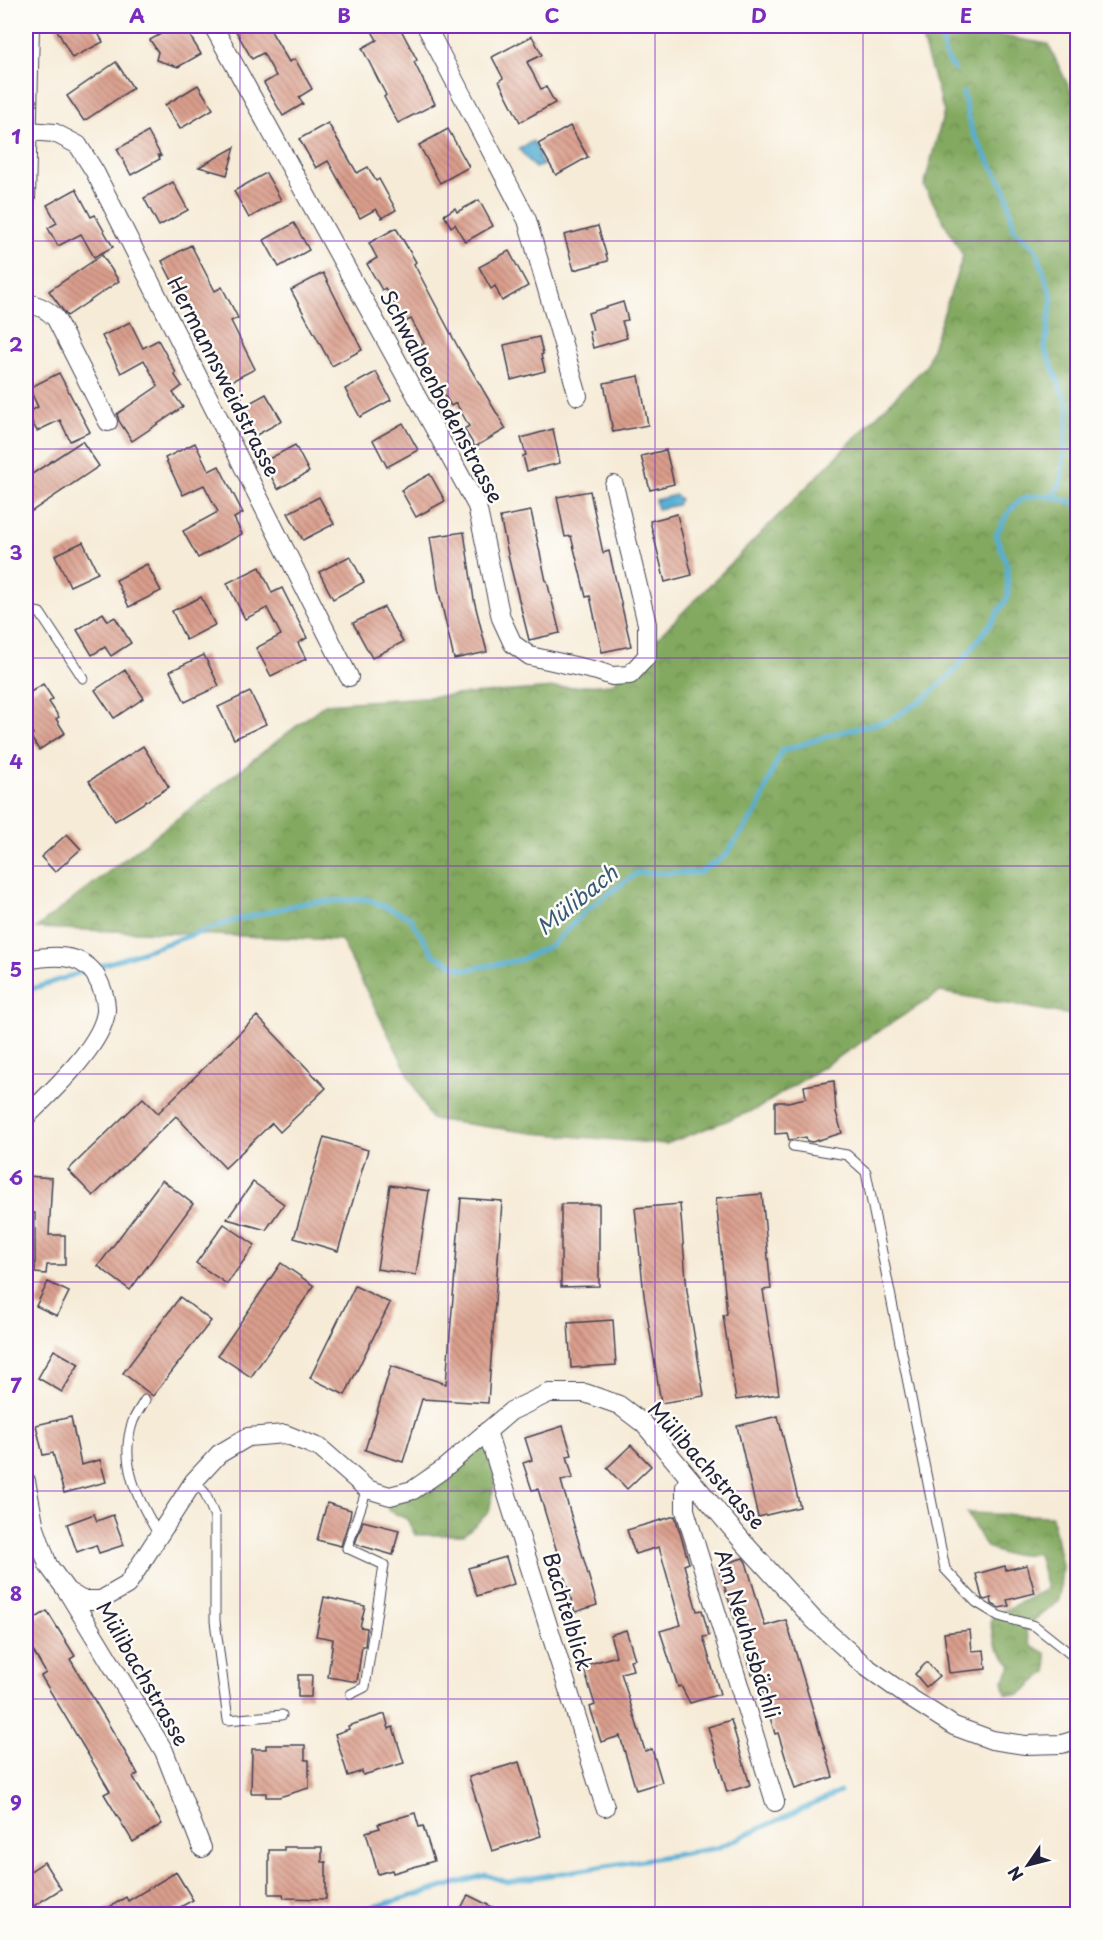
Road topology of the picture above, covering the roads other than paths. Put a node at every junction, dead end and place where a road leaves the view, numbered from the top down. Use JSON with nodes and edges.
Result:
{"nodes":[{"id":1,"x":30,"y":26,"type":"edge"},
{"id":2,"x":213,"y":26,"type":"edge"},
{"id":3,"x":426,"y":26,"type":"edge"},
{"id":4,"x":28,"y":131,"type":"junction"},
{"id":5,"x":26,"y":198,"type":"edge"},
{"id":6,"x":26,"y":303,"type":"edge"},
{"id":7,"x":578,"y":396,"type":"dead end"},
{"id":8,"x":108,"y":422,"type":"dead end"},
{"id":9,"x":614,"y":485,"type":"dead end"},
{"id":10,"x":26,"y":610,"type":"edge"},
{"id":11,"x":349,"y":677,"type":"dead end"},
{"id":12,"x":83,"y":678,"type":"dead end"},
{"id":13,"x":26,"y":960,"type":"edge"},
{"id":14,"x":26,"y":1117,"type":"edge"},
{"id":15,"x":793,"y":1146,"type":"dead end"},
{"id":16,"x":145,"y":1400,"type":"dead end"},
{"id":17,"x":487,"y":1431,"type":"junction"},
{"id":18,"x":688,"y":1478,"type":"junction"},
{"id":19,"x":26,"y":1481,"type":"edge"},
{"id":20,"x":194,"y":1481,"type":"junction"},
{"id":21,"x":367,"y":1489,"type":"junction"},
{"id":22,"x":159,"y":1535,"type":"junction"},
{"id":23,"x":67,"y":1591,"type":"junction"},
{"id":24,"x":1077,"y":1660,"type":"edge"},
{"id":25,"x":351,"y":1694,"type":"dead end"},
{"id":26,"x":282,"y":1715,"type":"dead end"},
{"id":27,"x":1077,"y":1739,"type":"edge"},
{"id":28,"x":775,"y":1802,"type":"dead end"},
{"id":29,"x":605,"y":1807,"type":"dead end"},
{"id":30,"x":202,"y":1848,"type":"dead end"}],
"edges":[{"from":1,"to":4,"type":"street"},
{"from":2,"to":9,"type":"street","name":"Schwalbenbodenstrasse"},
{"from":3,"to":7,"type":"street"},
{"from":4,"to":5,"type":"street"},
{"from":4,"to":11,"type":"street","name":"Hermannsweidstrasse"},
{"from":6,"to":8,"type":"street"},
{"from":10,"to":12,"type":"lane"},
{"from":13,"to":14,"type":"street"},
{"from":15,"to":24,"type":"lane"},
{"from":16,"to":22,"type":"lane"},
{"from":17,"to":18,"type":"street","name":"Mülibachstrasse"},
{"from":17,"to":21,"type":"street","name":"Mülibachstrasse"},
{"from":17,"to":29,"type":"street","name":"Bachtelblick"},
{"from":18,"to":27,"type":"street","name":"Mülibachstrasse"},
{"from":18,"to":28,"type":"street","name":"Am Neuhusbächli"},
{"from":19,"to":23,"type":"street","name":"Mülibachstrasse"},
{"from":20,"to":21,"type":"street","name":"Mülibachstrasse"},
{"from":20,"to":22,"type":"street","name":"Mülibachstrasse"},
{"from":20,"to":26,"type":"lane"},
{"from":21,"to":25,"type":"lane"},
{"from":22,"to":23,"type":"street","name":"Mülibachstrasse"},
{"from":23,"to":30,"type":"street","name":"Mülibachstrasse"}]}
